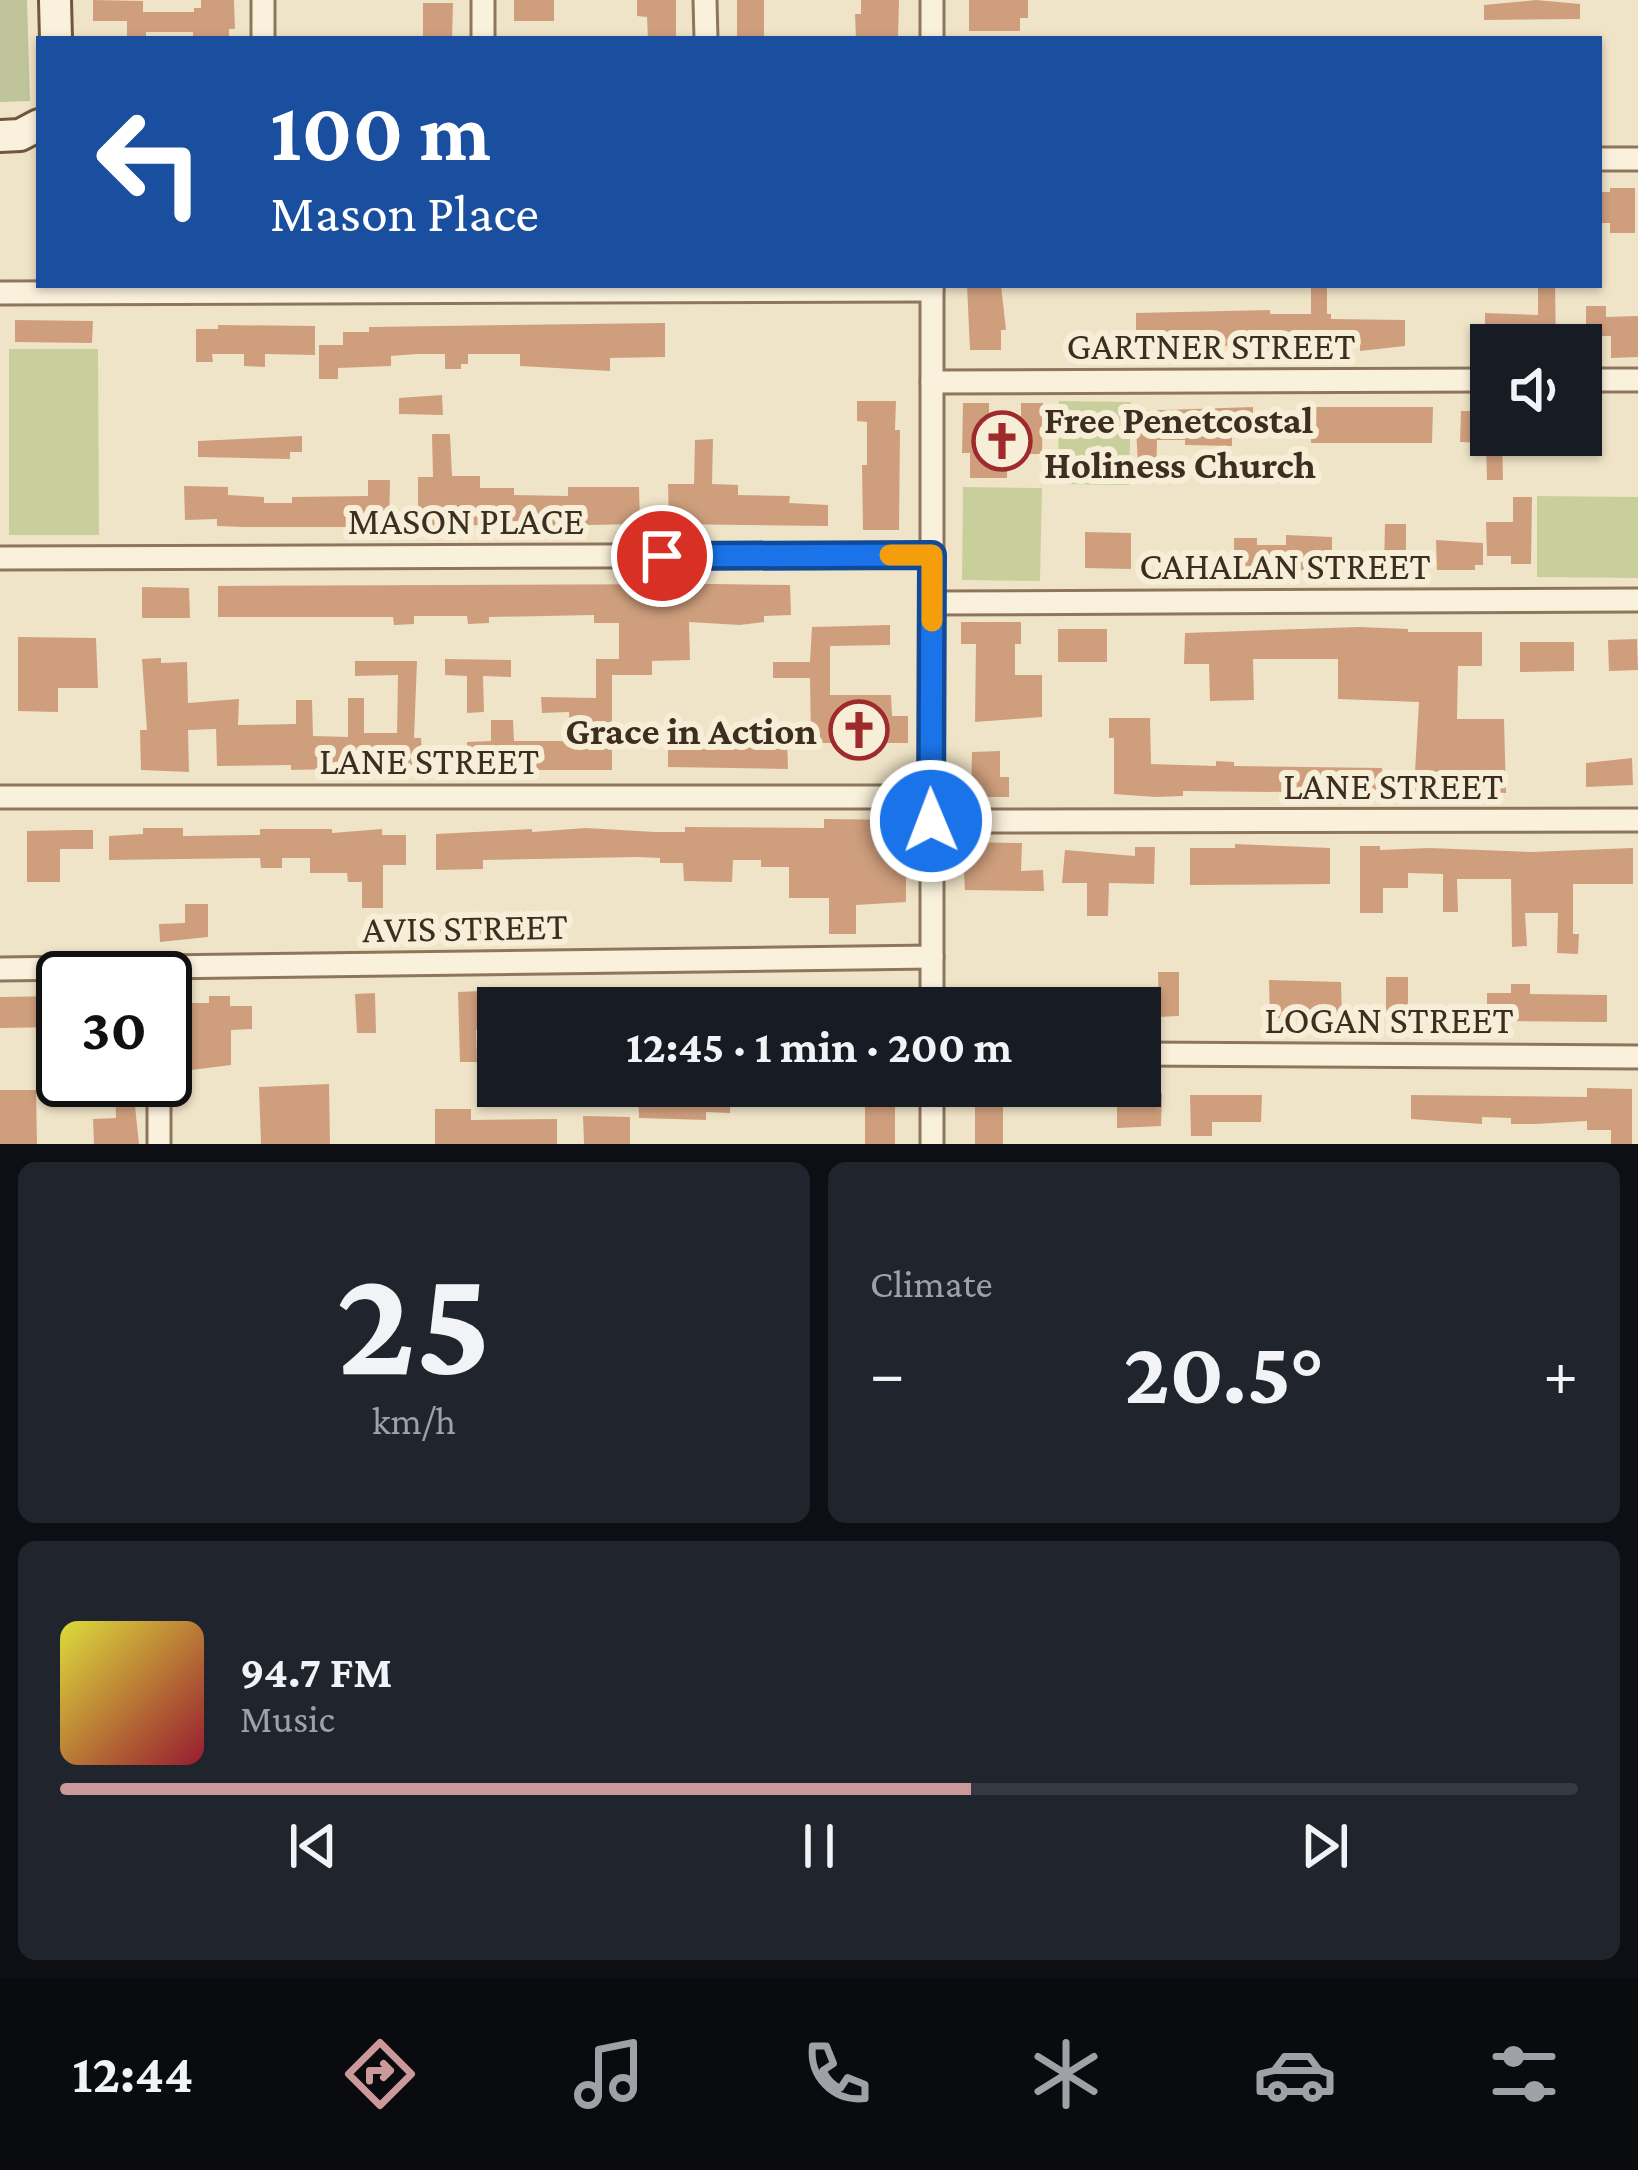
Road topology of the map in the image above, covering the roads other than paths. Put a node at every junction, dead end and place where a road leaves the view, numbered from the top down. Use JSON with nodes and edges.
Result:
{"nodes":[{"id":1,"x":55,"y":0,"type":"edge"},
{"id":2,"x":262,"y":0,"type":"edge"},
{"id":3,"x":483,"y":0,"type":"edge"},
{"id":4,"x":705,"y":0,"type":"edge"},
{"id":5,"x":932,"y":0,"type":"edge"},
{"id":6,"x":56,"y":36,"type":"edge"},
{"id":7,"x":263,"y":36,"type":"edge"},
{"id":8,"x":484,"y":36,"type":"edge"},
{"id":9,"x":706,"y":36,"type":"edge"},
{"id":10,"x":932,"y":36,"type":"edge"},
{"id":11,"x":36,"y":127,"type":"edge"},
{"id":12,"x":0,"y":136,"type":"edge"},
{"id":13,"x":1602,"y":159,"type":"edge"},
{"id":14,"x":1638,"y":159,"type":"edge"},
{"id":15,"x":486,"y":288,"type":"edge"},
{"id":16,"x":711,"y":288,"type":"edge"},
{"id":17,"x":932,"y":288,"type":"edge"},
{"id":18,"x":275,"y":289,"type":"edge"},
{"id":19,"x":0,"y":293,"type":"edge"},
{"id":20,"x":1470,"y":380,"type":"edge"},
{"id":21,"x":1602,"y":380,"type":"edge"},
{"id":22,"x":1638,"y":380,"type":"edge"},
{"id":23,"x":932,"y":382,"type":"junction"},
{"id":24,"x":932,"y":555,"type":"junction"},
{"id":25,"x":0,"y":558,"type":"edge"},
{"id":26,"x":1638,"y":600,"type":"edge"},
{"id":27,"x":932,"y":603,"type":"junction"},
{"id":28,"x":0,"y":797,"type":"edge"},
{"id":29,"x":931,"y":797,"type":"junction"},
{"id":30,"x":1638,"y":820,"type":"edge"},
{"id":31,"x":931,"y":821,"type":"junction"},
{"id":32,"x":932,"y":957,"type":"junction"},
{"id":33,"x":0,"y":969,"type":"edge"},
{"id":34,"x":36,"y":970,"type":"edge"},
{"id":35,"x":192,"y":971,"type":"edge"},
{"id":36,"x":932,"y":987,"type":"edge"},
{"id":37,"x":1161,"y":1054,"type":"edge"},
{"id":38,"x":1638,"y":1057,"type":"edge"},
{"id":39,"x":159,"y":1107,"type":"edge"},
{"id":40,"x":932,"y":1107,"type":"edge"},
{"id":41,"x":159,"y":1144,"type":"edge"},
{"id":42,"x":932,"y":1144,"type":"edge"}],
"edges":[{"from":1,"to":6,"type":"street"},
{"from":2,"to":7,"type":"street"},
{"from":3,"to":8,"type":"street"},
{"from":4,"to":9,"type":"street"},
{"from":5,"to":10,"type":"street"},
{"from":11,"to":12,"type":"street"},
{"from":13,"to":14,"type":"street"},
{"from":15,"to":16,"type":"street"},
{"from":15,"to":18,"type":"street"},
{"from":16,"to":17,"type":"street"},
{"from":17,"to":23,"type":"street"},
{"from":18,"to":19,"type":"street"},
{"from":20,"to":23,"type":"street","name":"GARTNER STREET"},
{"from":21,"to":22,"type":"street"},
{"from":23,"to":24,"type":"street"},
{"from":24,"to":25,"type":"street","name":"MASON PLACE"},
{"from":24,"to":27,"type":"street"},
{"from":26,"to":27,"type":"street","name":"CAHALAN STREET"},
{"from":27,"to":29,"type":"street"},
{"from":28,"to":29,"type":"street","name":"LANE STREET"},
{"from":29,"to":31,"type":"street"},
{"from":30,"to":31,"type":"street","name":"LANE STREET"},
{"from":31,"to":32,"type":"street"},
{"from":32,"to":35,"type":"street","name":"AVIS STREET"},
{"from":32,"to":36,"type":"street"},
{"from":33,"to":34,"type":"street","name":"AVIS STREET"},
{"from":37,"to":38,"type":"street","name":"LOGAN STREET"},
{"from":39,"to":41,"type":"street"},
{"from":40,"to":42,"type":"street"}]}
